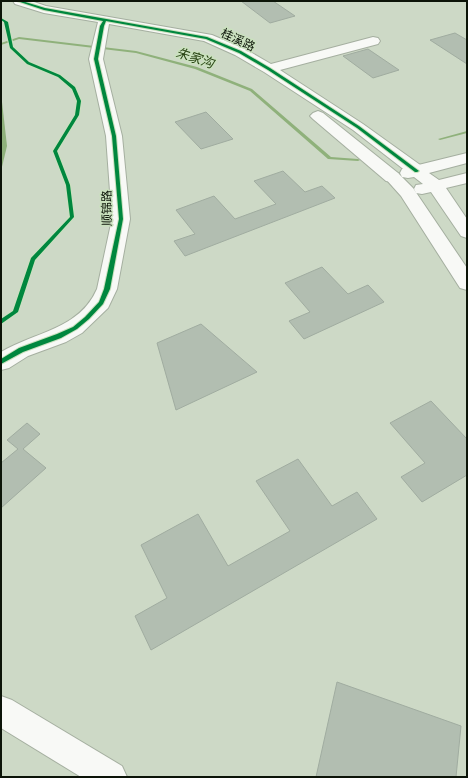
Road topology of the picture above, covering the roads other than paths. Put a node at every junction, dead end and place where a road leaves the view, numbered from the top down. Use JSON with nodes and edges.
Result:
{"nodes":[{"id":1,"x":14,"y":4,"type":"edge"},
{"id":2,"x":104,"y":23,"type":"junction"},
{"id":3,"x":373,"y":41,"type":"dead end"},
{"id":4,"x":269,"y":69,"type":"junction"},
{"id":5,"x":467,"y":158,"type":"edge"},
{"id":6,"x":417,"y":171,"type":"junction"},
{"id":7,"x":392,"y":177,"type":"junction"},
{"id":8,"x":467,"y":178,"type":"edge"},
{"id":9,"x":436,"y":186,"type":"junction"},
{"id":10,"x":407,"y":192,"type":"junction"},
{"id":11,"x":467,"y":232,"type":"edge"},
{"id":12,"x":467,"y":283,"type":"edge"},
{"id":13,"x":1,"y":362,"type":"edge"},
{"id":14,"x":1,"y":711,"type":"edge"},
{"id":15,"x":111,"y":777,"type":"edge"}],
"edges":[{"from":1,"to":2,"type":"street","name":"桂溪路"},
{"from":2,"to":4,"type":"street","name":"桂溪路"},
{"from":2,"to":7,"type":"street","name":"桂溪路"},
{"from":2,"to":13,"type":"street","name":"顺锦路"},
{"from":3,"to":4,"type":"street"},
{"from":4,"to":6,"type":"street","name":"桂溪路"},
{"from":5,"to":6,"type":"street"},
{"from":6,"to":7,"type":"street"},
{"from":6,"to":9,"type":"street","name":"桂溪路"},
{"from":7,"to":10,"type":"street","name":"桂溪路"},
{"from":8,"to":9,"type":"street"},
{"from":9,"to":10,"type":"street"},
{"from":9,"to":11,"type":"street","name":"桂溪路"},
{"from":10,"to":12,"type":"street","name":"桂溪路"},
{"from":14,"to":15,"type":"street"}]}
